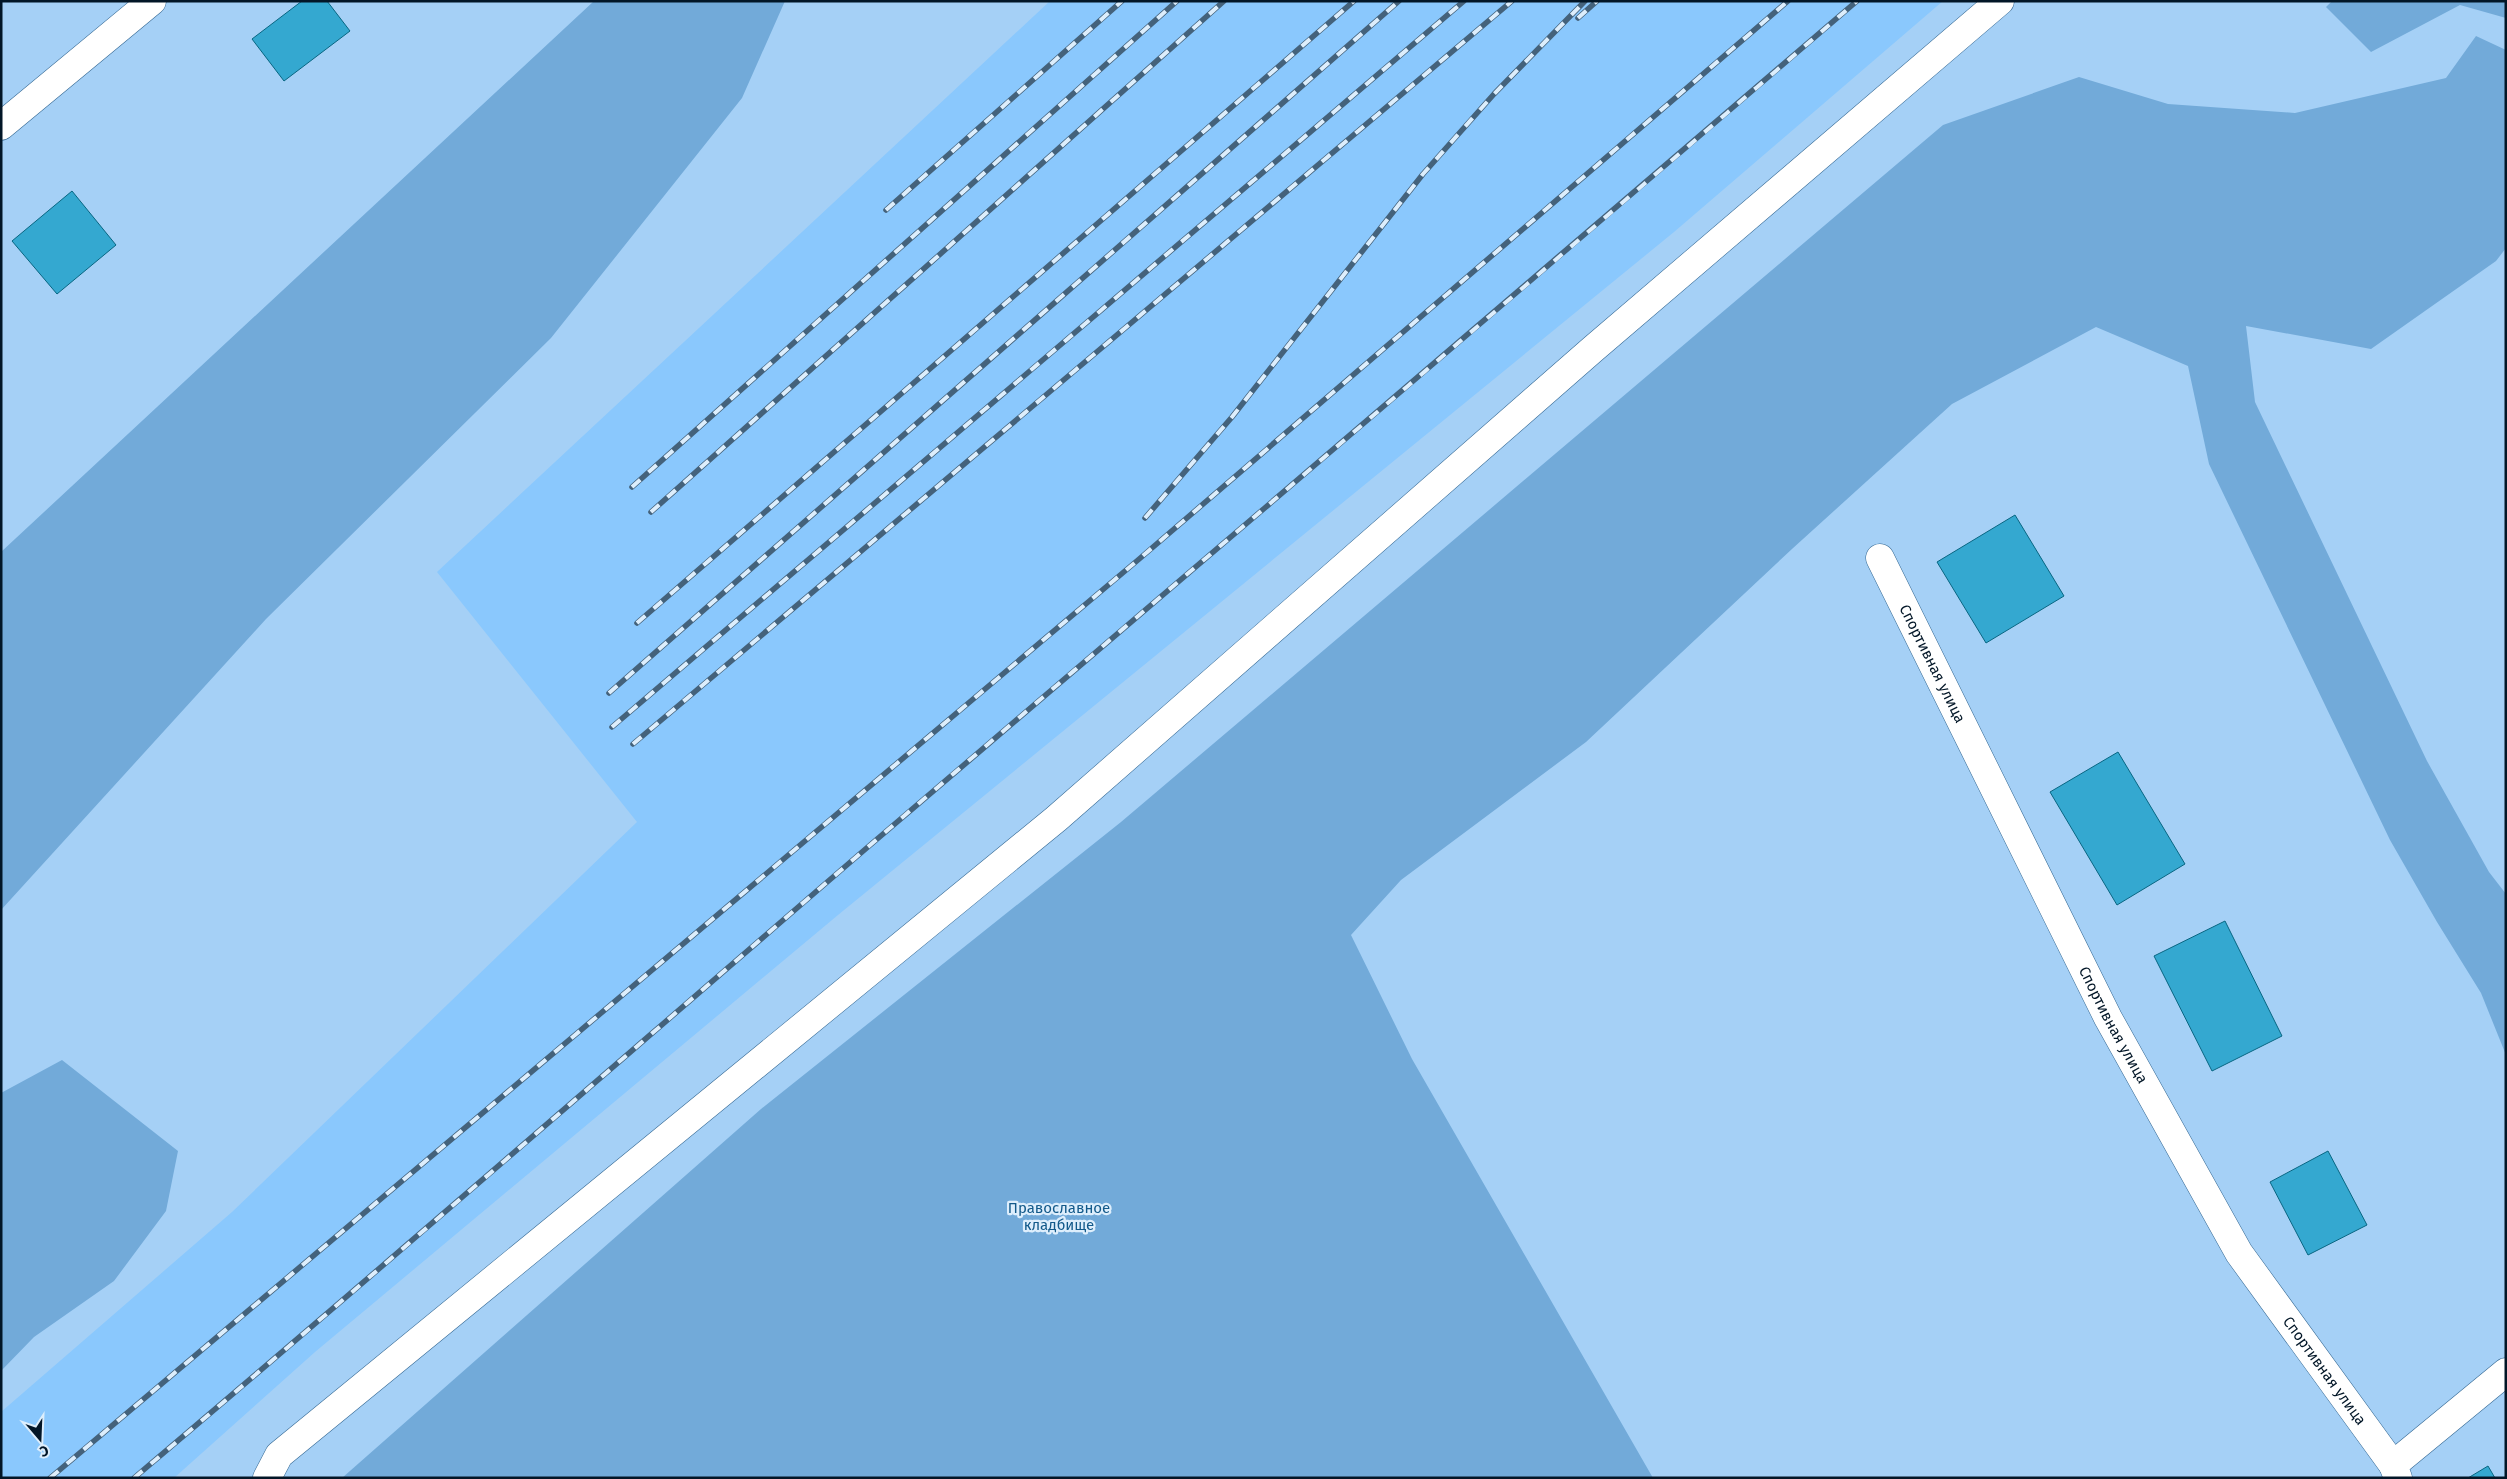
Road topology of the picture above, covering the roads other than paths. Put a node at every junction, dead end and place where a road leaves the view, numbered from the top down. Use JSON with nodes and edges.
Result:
{"nodes":[{"id":1,"x":152,"y":1,"type":"edge"},
{"id":2,"x":2000,"y":1,"type":"edge"},
{"id":3,"x":1,"y":126,"type":"edge"},
{"id":4,"x":1880,"y":558,"type":"dead end"},
{"id":5,"x":2506,"y":1372,"type":"edge"},
{"id":6,"x":2395,"y":1471,"type":"edge"},
{"id":7,"x":267,"y":1478,"type":"edge"}],
"edges":[{"from":1,"to":3,"type":"street"},
{"from":2,"to":7,"type":"street"},
{"from":4,"to":6,"type":"street","name":"Спортивная улица"},
{"from":5,"to":6,"type":"street","name":"Спортивная улица"}]}
